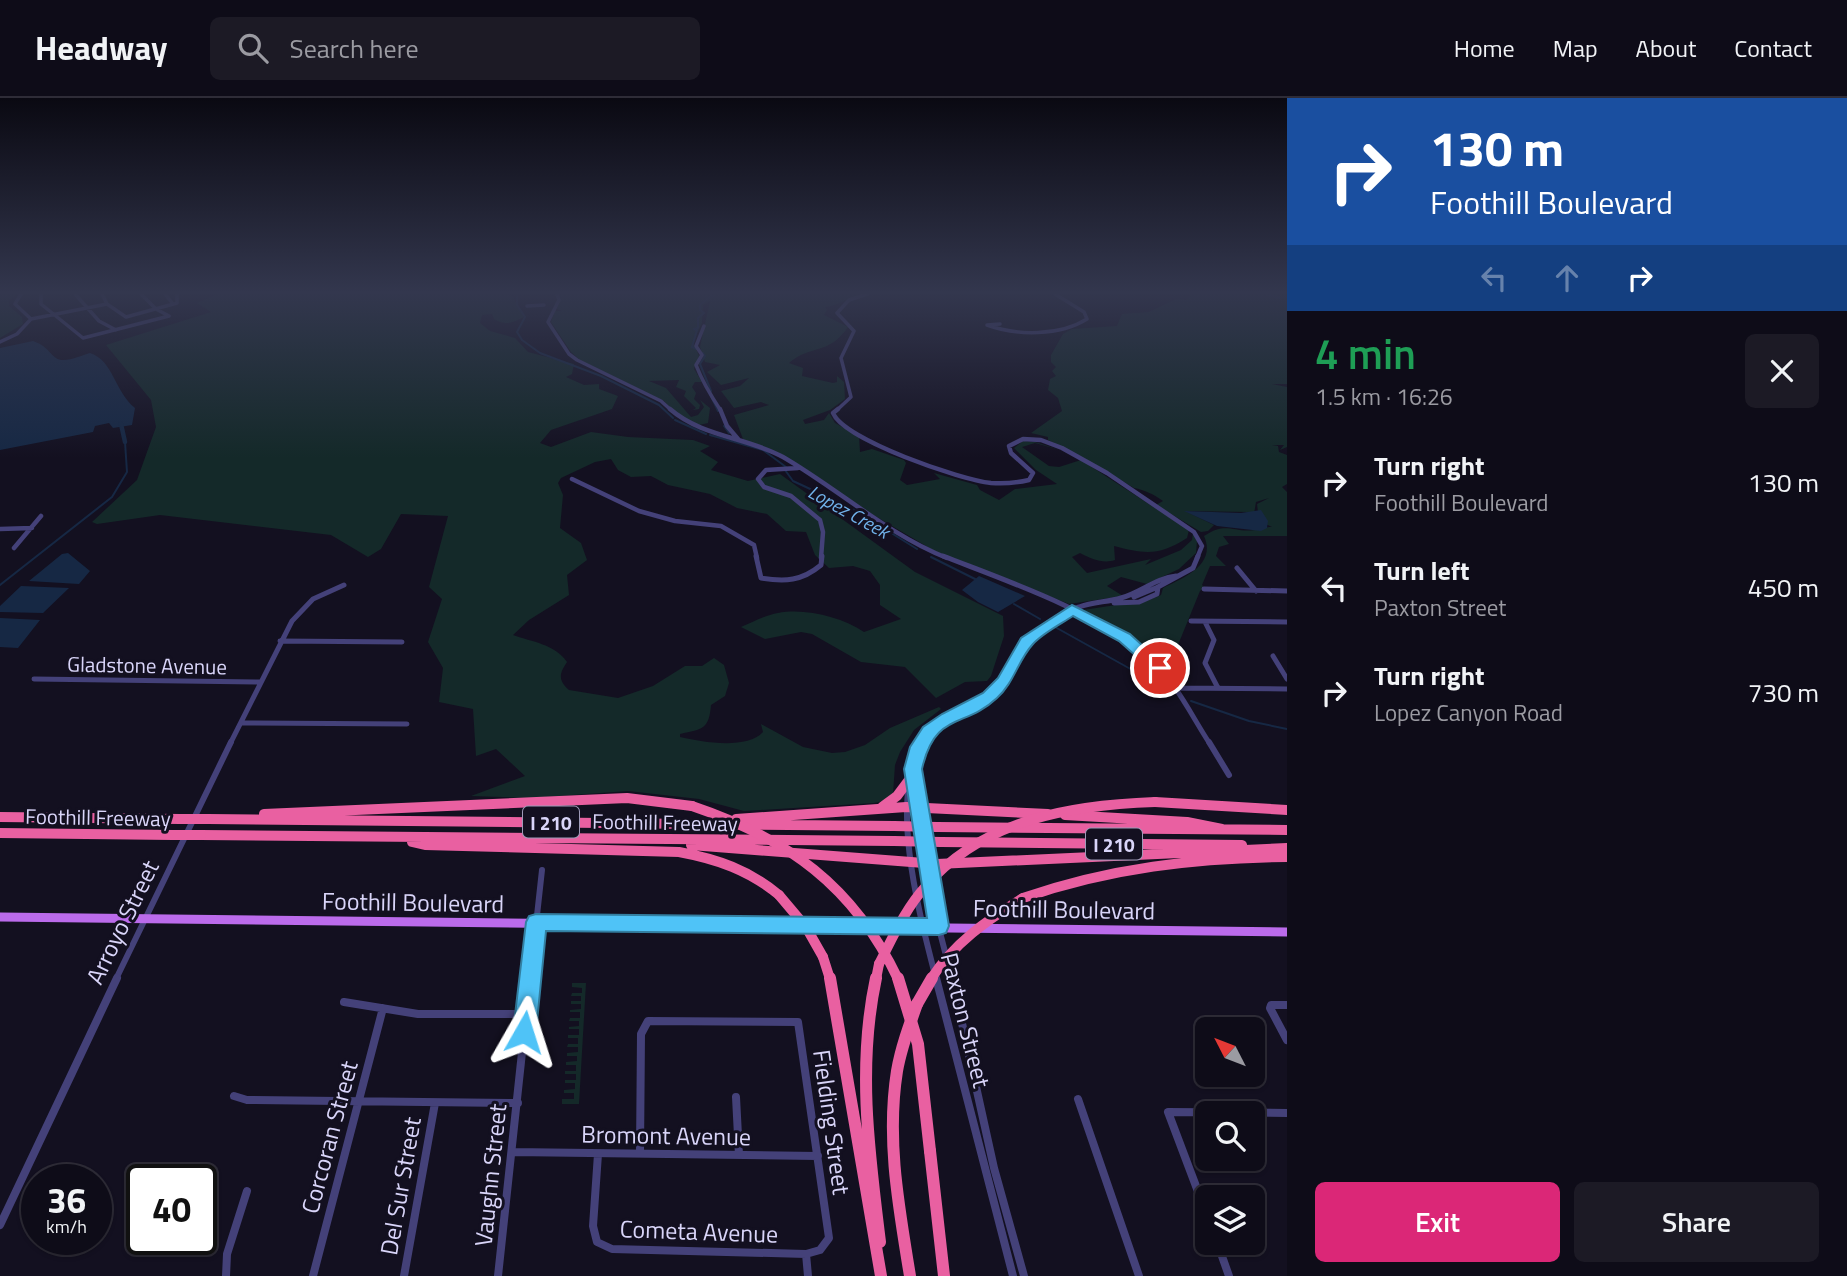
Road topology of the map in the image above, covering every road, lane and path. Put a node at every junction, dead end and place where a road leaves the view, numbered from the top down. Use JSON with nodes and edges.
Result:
{"nodes":[{"id":1,"x":566,"y":349,"type":"edge"},
{"id":2,"x":698,"y":349,"type":"edge"},
{"id":3,"x":846,"y":349,"type":"edge"},
{"id":4,"x":737,"y":439,"type":"junction"},
{"id":5,"x":801,"y":468,"type":"junction"},
{"id":6,"x":572,"y":479,"type":"dead end"},
{"id":7,"x":41,"y":516,"type":"dead end"},
{"id":8,"x":32,"y":528,"type":"junction"},
{"id":9,"x":0,"y":529,"type":"edge"},
{"id":10,"x":14,"y":548,"type":"dead end"},
{"id":11,"x":1237,"y":568,"type":"dead end"},
{"id":12,"x":1176,"y":576,"type":"junction"},
{"id":13,"x":761,"y":578,"type":"joint"},
{"id":14,"x":344,"y":585,"type":"dead end"},
{"id":15,"x":1204,"y":589,"type":"dead end"},
{"id":16,"x":1256,"y":591,"type":"junction"},
{"id":17,"x":1287,"y":591,"type":"edge"},
{"id":18,"x":1108,"y":602,"type":"junction"},
{"id":19,"x":1072,"y":610,"type":"junction"},
{"id":20,"x":1191,"y":621,"type":"dead end"},
{"id":21,"x":1205,"y":622,"type":"junction"},
{"id":22,"x":1287,"y":622,"type":"edge"},
{"id":23,"x":280,"y":641,"type":"junction"},
{"id":24,"x":402,"y":642,"type":"dead end"},
{"id":25,"x":1273,"y":656,"type":"dead end"},
{"id":26,"x":34,"y":679,"type":"dead end"},
{"id":27,"x":1287,"y":679,"type":"edge"},
{"id":28,"x":260,"y":682,"type":"junction"},
{"id":29,"x":1176,"y":688,"type":"junction"},
{"id":30,"x":1218,"y":688,"type":"junction"},
{"id":31,"x":1287,"y":689,"type":"edge"},
{"id":32,"x":241,"y":723,"type":"junction"},
{"id":33,"x":407,"y":724,"type":"dead end"},
{"id":34,"x":913,"y":769,"type":"junction"},
{"id":35,"x":1229,"y":775,"type":"dead end"},
{"id":36,"x":909,"y":780,"type":"junction"},
{"id":37,"x":906,"y":807,"type":"junction"},
{"id":38,"x":880,"y":808,"type":"junction"},
{"id":39,"x":918,"y":808,"type":"junction"},
{"id":40,"x":1287,"y":810,"type":"edge"},
{"id":41,"x":0,"y":817,"type":"edge"},
{"id":42,"x":208,"y":819,"type":"junction"},
{"id":43,"x":641,"y":823,"type":"junction"},
{"id":44,"x":1222,"y":829,"type":"junction"},
{"id":45,"x":1287,"y":830,"type":"edge"},
{"id":46,"x":0,"y":833,"type":"edge"},
{"id":47,"x":399,"y":838,"type":"junction"},
{"id":48,"x":639,"y":839,"type":"junction"},
{"id":49,"x":1287,"y":847,"type":"edge"},
{"id":50,"x":1287,"y":856,"type":"edge"},
{"id":51,"x":912,"y":863,"type":"junction"},
{"id":52,"x":928,"y":864,"type":"junction"},
{"id":53,"x":542,"y":870,"type":"dead end"},
{"id":54,"x":0,"y":917,"type":"edge"},
{"id":55,"x":145,"y":918,"type":"junction"},
{"id":56,"x":536,"y":922,"type":"junction"},
{"id":57,"x":923,"y":926,"type":"junction"},
{"id":58,"x":939,"y":926,"type":"junction"},
{"id":59,"x":1287,"y":932,"type":"edge"},
{"id":60,"x":344,"y":1002,"type":"dead end"},
{"id":61,"x":1287,"y":1005,"type":"edge"},
{"id":62,"x":383,"y":1008,"type":"junction"},
{"id":63,"x":526,"y":1014,"type":"junction"},
{"id":64,"x":1287,"y":1040,"type":"edge"},
{"id":65,"x":234,"y":1096,"type":"dead end"},
{"id":66,"x":736,"y":1097,"type":"dead end"},
{"id":67,"x":1078,"y":1099,"type":"dead end"},
{"id":68,"x":358,"y":1103,"type":"junction"},
{"id":69,"x":435,"y":1103,"type":"junction"},
{"id":70,"x":518,"y":1103,"type":"junction"},
{"id":71,"x":1287,"y":1113,"type":"edge"},
{"id":72,"x":513,"y":1152,"type":"junction"},
{"id":73,"x":640,"y":1152,"type":"junction"},
{"id":74,"x":598,"y":1154,"type":"junction"},
{"id":75,"x":739,"y":1155,"type":"junction"},
{"id":76,"x":818,"y":1156,"type":"junction"},
{"id":77,"x":1196,"y":1185,"type":"edge"},
{"id":78,"x":247,"y":1191,"type":"dead end"},
{"id":79,"x":0,"y":1225,"type":"edge"},
{"id":80,"x":828,"y":1227,"type":"joint"},
{"id":81,"x":806,"y":1254,"type":"junction"},
{"id":82,"x":1222,"y":1255,"type":"edge"},
{"id":83,"x":226,"y":1276,"type":"edge"},
{"id":84,"x":313,"y":1276,"type":"edge"},
{"id":85,"x":404,"y":1276,"type":"edge"},
{"id":86,"x":498,"y":1276,"type":"edge"},
{"id":87,"x":808,"y":1276,"type":"edge"},
{"id":88,"x":883,"y":1276,"type":"edge"},
{"id":89,"x":910,"y":1276,"type":"edge"},
{"id":90,"x":944,"y":1276,"type":"edge"},
{"id":91,"x":1013,"y":1276,"type":"edge"},
{"id":92,"x":1024,"y":1276,"type":"edge"},
{"id":93,"x":1139,"y":1276,"type":"edge"},
{"id":94,"x":1229,"y":1276,"type":"edge"}],
"edges":[{"from":1,"to":4,"type":"street"},
{"from":2,"to":4,"type":"street"},
{"from":3,"to":12,"type":"street"},
{"from":4,"to":5,"type":"street"},
{"from":5,"to":13,"type":"street"},
{"from":5,"to":19,"type":"street"},
{"from":6,"to":13,"type":"street"},
{"from":7,"to":8,"type":"street"},
{"from":8,"to":9,"type":"street"},
{"from":8,"to":10,"type":"street"},
{"from":11,"to":16,"type":"street"},
{"from":12,"to":18,"type":"street"},
{"from":12,"to":18,"type":"street"},
{"from":14,"to":23,"type":"street","name":"Arroyo Street"},
{"from":15,"to":16,"type":"street"},
{"from":16,"to":17,"type":"street"},
{"from":18,"to":19,"type":"street","name":"Paxton Street"},
{"from":19,"to":29,"type":"street"},
{"from":19,"to":34,"type":"street","name":"Paxton Street"},
{"from":20,"to":21,"type":"street"},
{"from":21,"to":22,"type":"street"},
{"from":21,"to":30,"type":"street"},
{"from":23,"to":24,"type":"street"},
{"from":23,"to":28,"type":"street","name":"Arroyo Street"},
{"from":25,"to":27,"type":"street"},
{"from":26,"to":28,"type":"street","name":"Gladstone Avenue"},
{"from":28,"to":32,"type":"street","name":"Arroyo Street"},
{"from":29,"to":30,"type":"street"},
{"from":29,"to":35,"type":"street"},
{"from":30,"to":31,"type":"street"},
{"from":32,"to":33,"type":"street"},
{"from":32,"to":55,"type":"street","name":"Arroyo Street"},
{"from":34,"to":36,"type":"street","name":"Paxton Street"},
{"from":34,"to":39,"type":"street","name":"Paxton Street"},
{"from":36,"to":37,"type":"street","name":"Paxton Street"},
{"from":36,"to":38,"type":"highway"},
{"from":37,"to":38,"type":"highway"},
{"from":37,"to":39,"type":"highway"},
{"from":37,"to":51,"type":"street","name":"Paxton Street"},
{"from":38,"to":43,"type":"highway"},
{"from":39,"to":44,"type":"highway"},
{"from":39,"to":52,"type":"street","name":"Paxton Street"},
{"from":40,"to":88,"type":"highway","bridge":true},
{"from":41,"to":42,"type":"highway","name":"Foothill Freeway","number":"I 210","bridge":true},
{"from":42,"to":43,"type":"highway","name":"Foothill Freeway","number":"I 210"},
{"from":42,"to":90,"type":"highway","bridge":true},
{"from":43,"to":44,"type":"highway","name":"Foothill Freeway","number":"I 210","bridge":true},
{"from":44,"to":45,"type":"highway","name":"Foothill Freeway","number":"I 210"},
{"from":46,"to":47,"type":"highway","name":"Foothill Freeway","number":"I 210","bridge":true},
{"from":47,"to":48,"type":"highway","name":"Foothill Freeway","number":"I 210"},
{"from":47,"to":88,"type":"highway","bridge":true},
{"from":48,"to":49,"type":"highway","name":"Foothill Freeway","number":"I 210","bridge":true},
{"from":48,"to":51,"type":"highway"},
{"from":49,"to":52,"type":"highway"},
{"from":50,"to":89,"type":"highway","bridge":true},
{"from":51,"to":52,"type":"highway"},
{"from":51,"to":57,"type":"street","name":"Paxton Street"},
{"from":52,"to":58,"type":"street","name":"Paxton Street"},
{"from":53,"to":56,"type":"street","name":"Vaughn Street"},
{"from":54,"to":55,"type":"main road","name":"Foothill Boulevard"},
{"from":55,"to":56,"type":"main road","name":"Foothill Boulevard"},
{"from":55,"to":79,"type":"street","name":"Arroyo Street"},
{"from":56,"to":57,"type":"main road","name":"Foothill Boulevard"},
{"from":56,"to":63,"type":"street","name":"Vaughn Street"},
{"from":57,"to":58,"type":"main road","name":"Foothill Boulevard"},
{"from":57,"to":91,"type":"street","name":"Paxton Street"},
{"from":58,"to":59,"type":"main road","name":"Foothill Boulevard"},
{"from":58,"to":92,"type":"street","name":"Paxton Street"},
{"from":60,"to":62,"type":"street"},
{"from":61,"to":64,"type":"street"},
{"from":62,"to":63,"type":"street"},
{"from":62,"to":68,"type":"street","name":"Corcoran Street"},
{"from":63,"to":70,"type":"street","name":"Vaughn Street"},
{"from":65,"to":68,"type":"street"},
{"from":66,"to":75,"type":"street"},
{"from":67,"to":93,"type":"street"},
{"from":68,"to":69,"type":"street"},
{"from":68,"to":84,"type":"street","name":"Corcoran Street"},
{"from":69,"to":70,"type":"street"},
{"from":69,"to":85,"type":"street","name":"Del Sur Street"},
{"from":70,"to":72,"type":"street","name":"Vaughn Street"},
{"from":71,"to":77,"type":"street"},
{"from":72,"to":74,"type":"street","name":"Bromont Avenue"},
{"from":72,"to":86,"type":"street","name":"Vaughn Street"},
{"from":73,"to":74,"type":"street","name":"Bromont Avenue"},
{"from":73,"to":75,"type":"street","name":"Bromont Avenue"},
{"from":73,"to":76,"type":"street","name":"Fielding Street"},
{"from":74,"to":81,"type":"street","name":"Cometa Avenue"},
{"from":75,"to":76,"type":"street","name":"Bromont Avenue"},
{"from":76,"to":80,"type":"street","name":"Fielding Street"},
{"from":78,"to":83,"type":"street"},
{"from":80,"to":81,"type":"street","name":"Cometa Avenue"},
{"from":81,"to":87,"type":"street"},
{"from":82,"to":94,"type":"street"}]}
